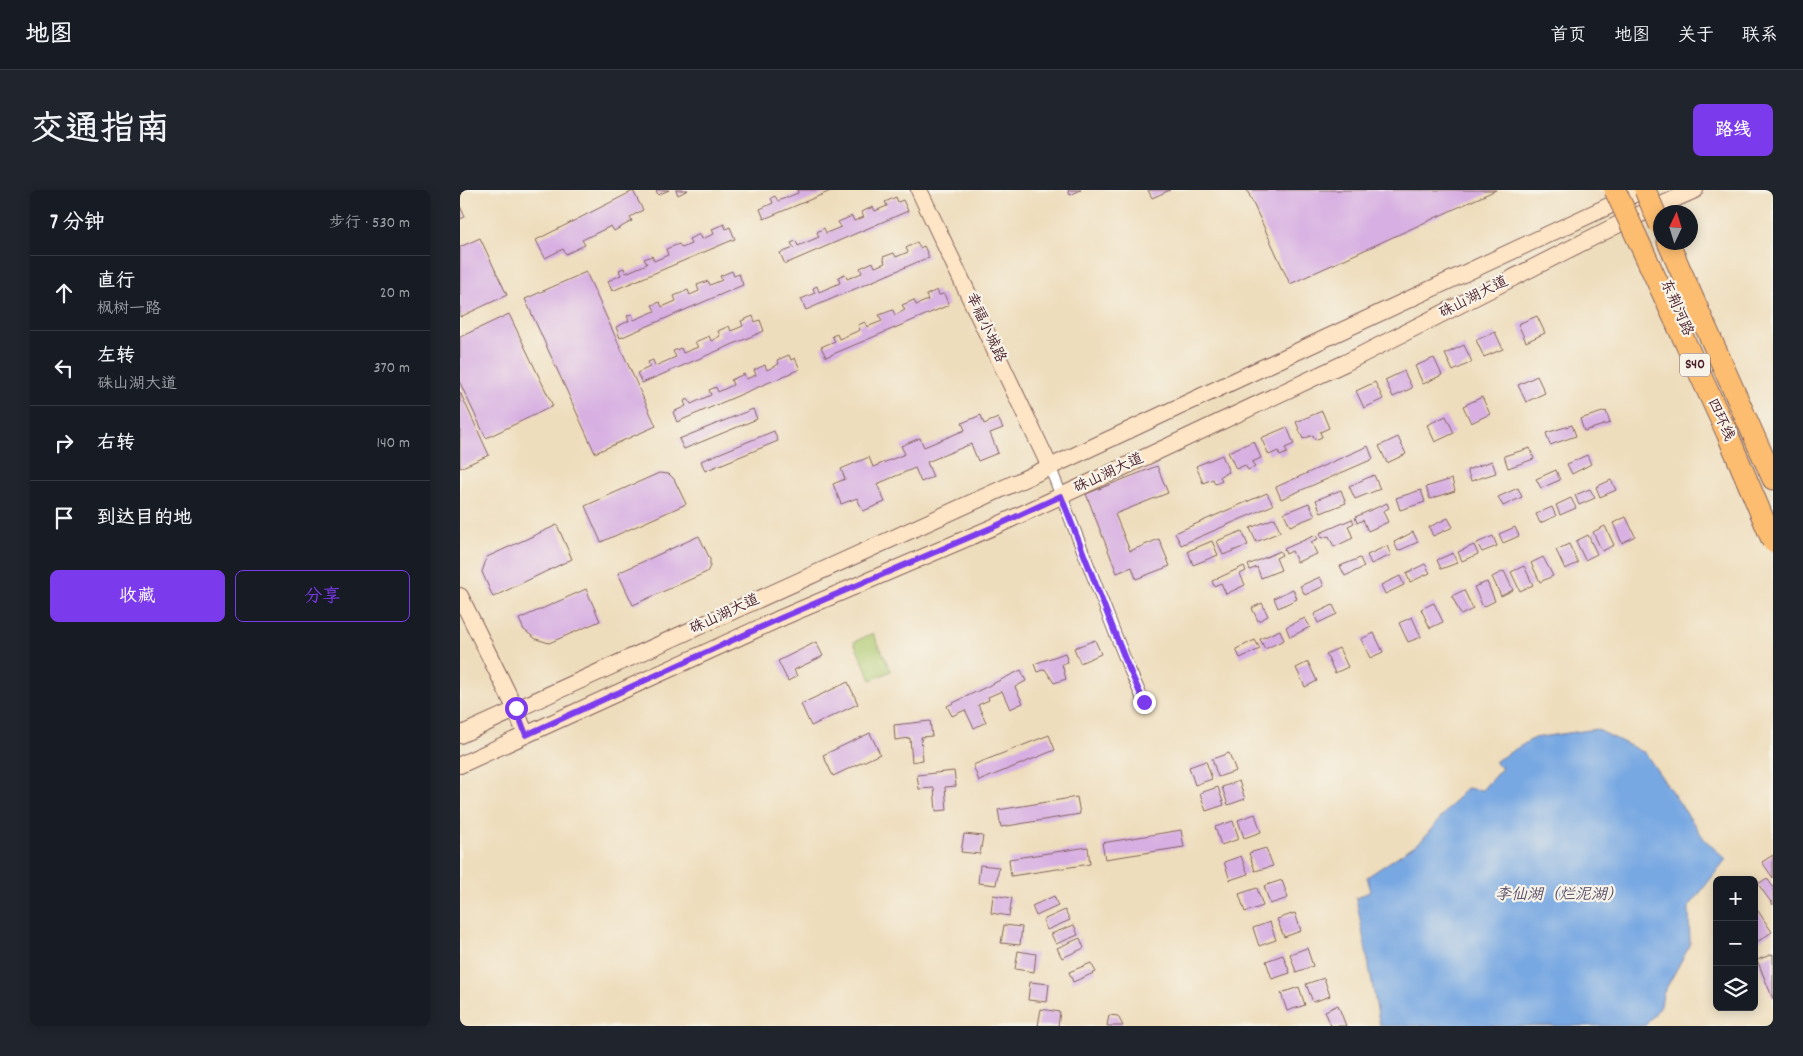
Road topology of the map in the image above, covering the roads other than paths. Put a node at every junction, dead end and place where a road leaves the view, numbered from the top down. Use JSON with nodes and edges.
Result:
{"nodes":[{"id":1,"x":919,"y":190,"type":"edge"},
{"id":2,"x":1695,"y":190,"type":"edge"},
{"id":3,"x":1633,"y":192,"type":"edge"},
{"id":4,"x":1636,"y":216,"type":"junction"},
{"id":5,"x":1653,"y":216,"type":"edge"},
{"id":6,"x":1672,"y":250,"type":"edge"},
{"id":7,"x":1050,"y":467,"type":"junction"},
{"id":8,"x":1773,"y":478,"type":"edge"},
{"id":9,"x":1061,"y":496,"type":"junction"},
{"id":10,"x":1773,"y":530,"type":"edge"},
{"id":11,"x":1773,"y":542,"type":"edge"},
{"id":12,"x":460,"y":596,"type":"edge"},
{"id":13,"x":1144,"y":702,"type":"dead end"},
{"id":14,"x":516,"y":708,"type":"junction"},
{"id":15,"x":460,"y":735,"type":"edge"},
{"id":16,"x":526,"y":735,"type":"junction"},
{"id":17,"x":460,"y":765,"type":"edge"}],
"edges":[{"from":1,"to":7,"type":"main road","name":"幸福小城路"},
{"from":2,"to":4,"type":"main road","name":"硃山湖大道"},
{"from":3,"to":4,"type":"main road","name":"东荆河路"},
{"from":3,"to":5,"type":"highway","bridge":true},
{"from":3,"to":7,"type":"main road","name":"硃山湖大道"},
{"from":3,"to":11,"type":"highway","name":"四环线","number":"S40","bridge":true},
{"from":4,"to":9,"type":"main road","name":"硃山湖大道"},
{"from":4,"to":10,"type":"main road","name":"东荆河路"},
{"from":6,"to":8,"type":"highway","name":"四环线","number":"S40"},
{"from":7,"to":9,"type":"street"},
{"from":7,"to":14,"type":"main road","name":"硃山湖大道"},
{"from":9,"to":13,"type":"street"},
{"from":9,"to":16,"type":"main road","name":"硃山湖大道"},
{"from":12,"to":14,"type":"main road"},
{"from":14,"to":15,"type":"main road","name":"硃山湖大道"},
{"from":14,"to":16,"type":"main road"},
{"from":16,"to":17,"type":"main road","name":"硃山湖大道"}]}
